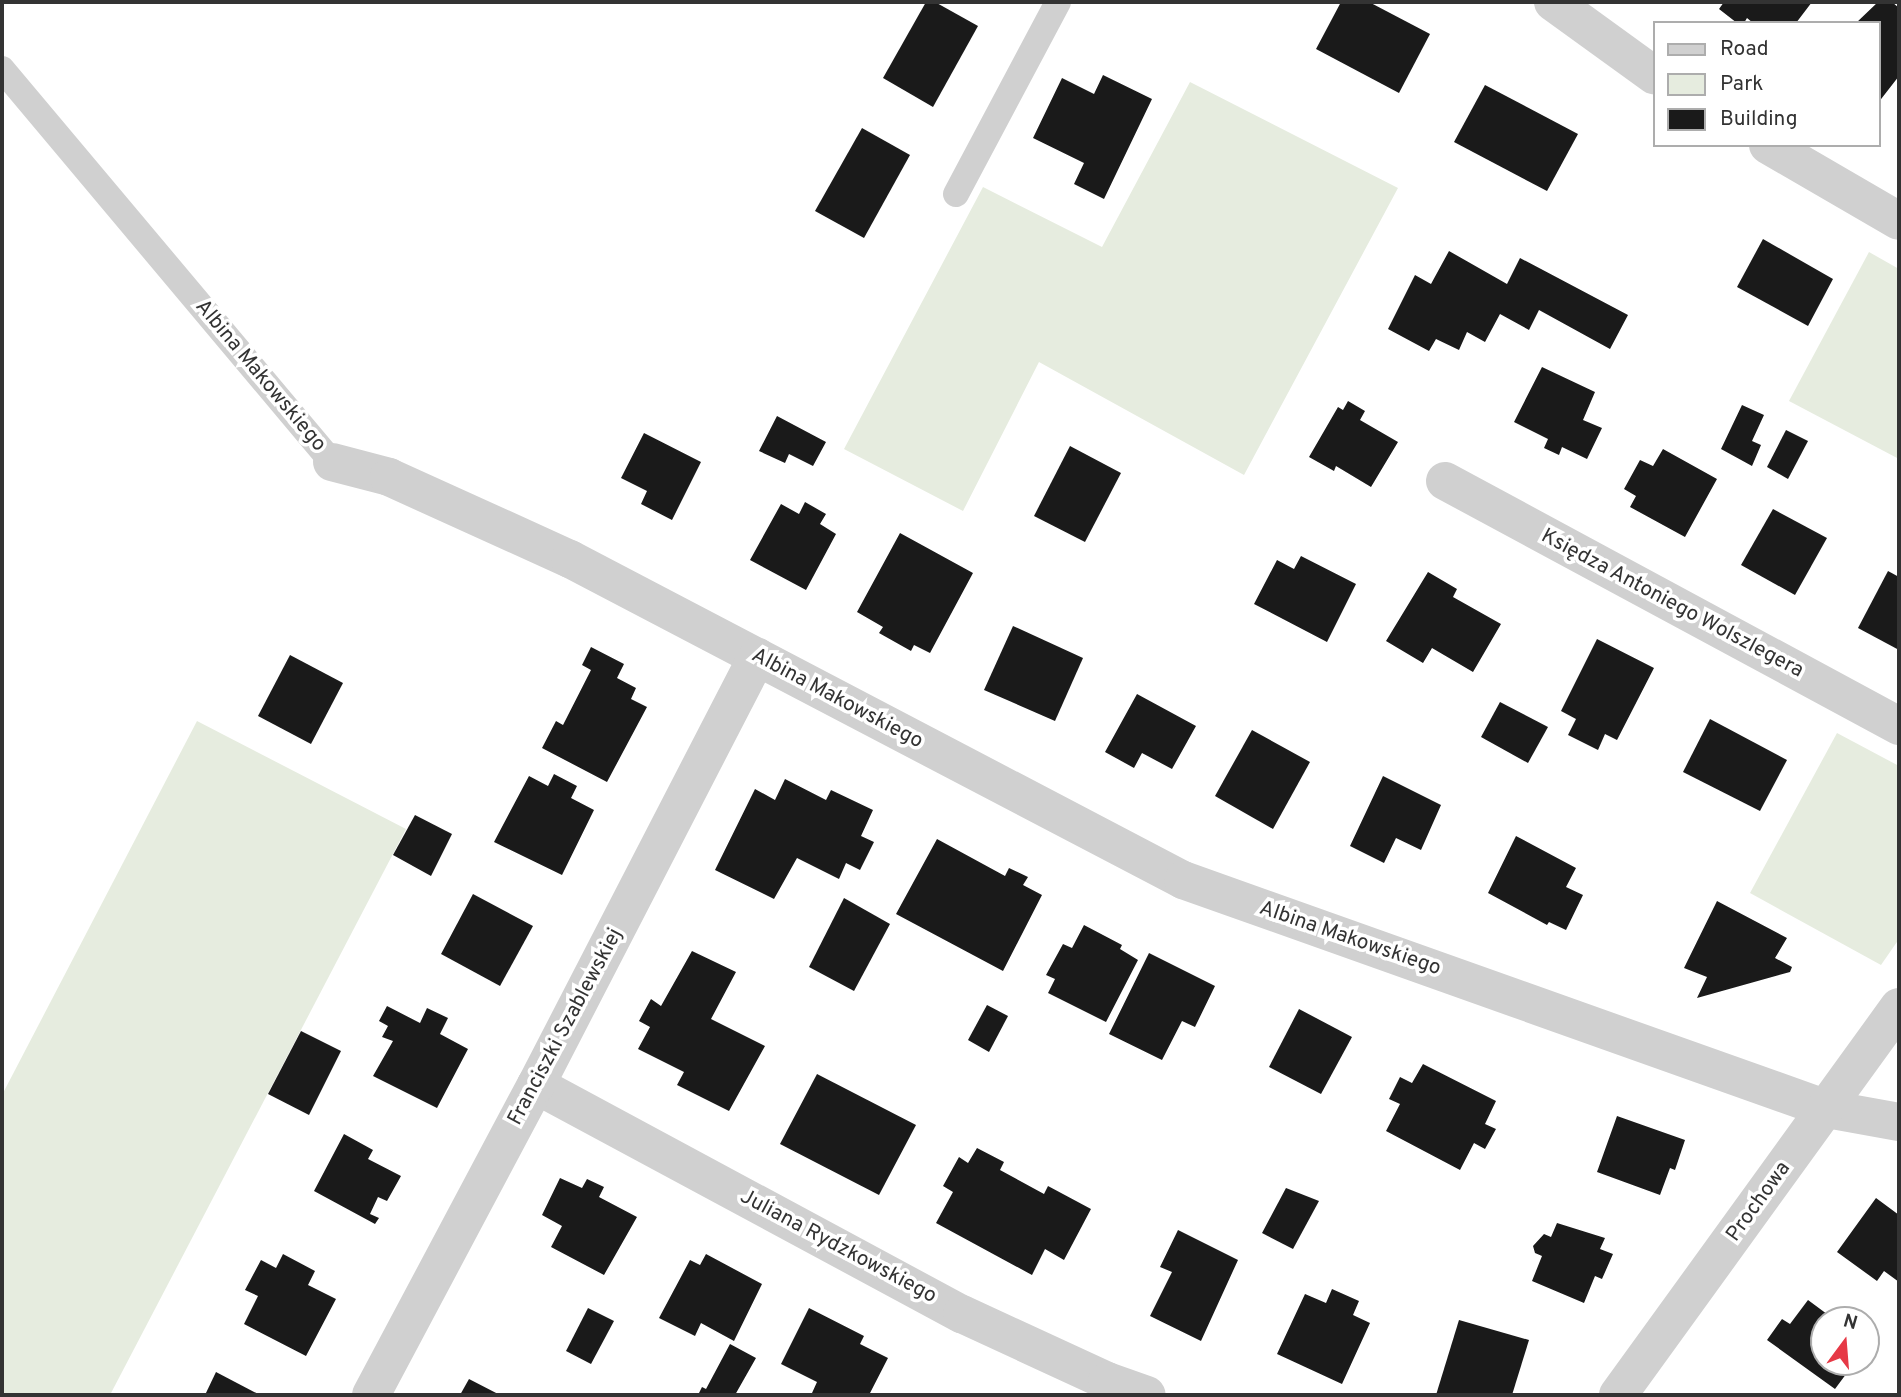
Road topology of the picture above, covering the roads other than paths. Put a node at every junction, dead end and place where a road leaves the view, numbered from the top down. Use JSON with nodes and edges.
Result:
{"nodes":[{"id":1,"x":1058,"y":2,"type":"edge"},
{"id":2,"x":1553,"y":2,"type":"edge"},
{"id":3,"x":2,"y":69,"type":"edge"},
{"id":4,"x":1652,"y":74,"type":"edge"},
{"id":5,"x":1771,"y":147,"type":"edge"},
{"id":6,"x":956,"y":194,"type":"dead end"},
{"id":7,"x":1899,"y":222,"type":"edge"},
{"id":8,"x":332,"y":462,"type":"joint"},
{"id":9,"x":1445,"y":481,"type":"dead end"},
{"id":10,"x":757,"y":657,"type":"junction"},
{"id":11,"x":1899,"y":726,"type":"edge"},
{"id":12,"x":1899,"y":1007,"type":"edge"},
{"id":13,"x":536,"y":1085,"type":"junction"},
{"id":14,"x":1827,"y":1109,"type":"junction"},
{"id":15,"x":1899,"y":1122,"type":"edge"},
{"id":16,"x":370,"y":1395,"type":"edge"},
{"id":17,"x":1147,"y":1395,"type":"edge"},
{"id":18,"x":1618,"y":1395,"type":"edge"}],
"edges":[{"from":1,"to":6,"type":"lane"},
{"from":2,"to":4,"type":"street"},
{"from":3,"to":8,"type":"lane","name":"Albina Makowskiego"},
{"from":5,"to":7,"type":"street"},
{"from":8,"to":10,"type":"street","name":"Albina Makowskiego"},
{"from":9,"to":11,"type":"street","name":"Księdza Antoniego Wolszlegera"},
{"from":10,"to":13,"type":"street","name":"Franciszki Szablewskiej"},
{"from":10,"to":14,"type":"street","name":"Albina Makowskiego"},
{"from":12,"to":14,"type":"street","name":"Prochowa"},
{"from":13,"to":16,"type":"street","name":"Franciszki Szablewskiej"},
{"from":13,"to":17,"type":"street","name":"Juliana Rydzkowskiego"},
{"from":14,"to":15,"type":"street","name":"Albina Makowskiego"},
{"from":14,"to":18,"type":"street","name":"Prochowa"}]}
